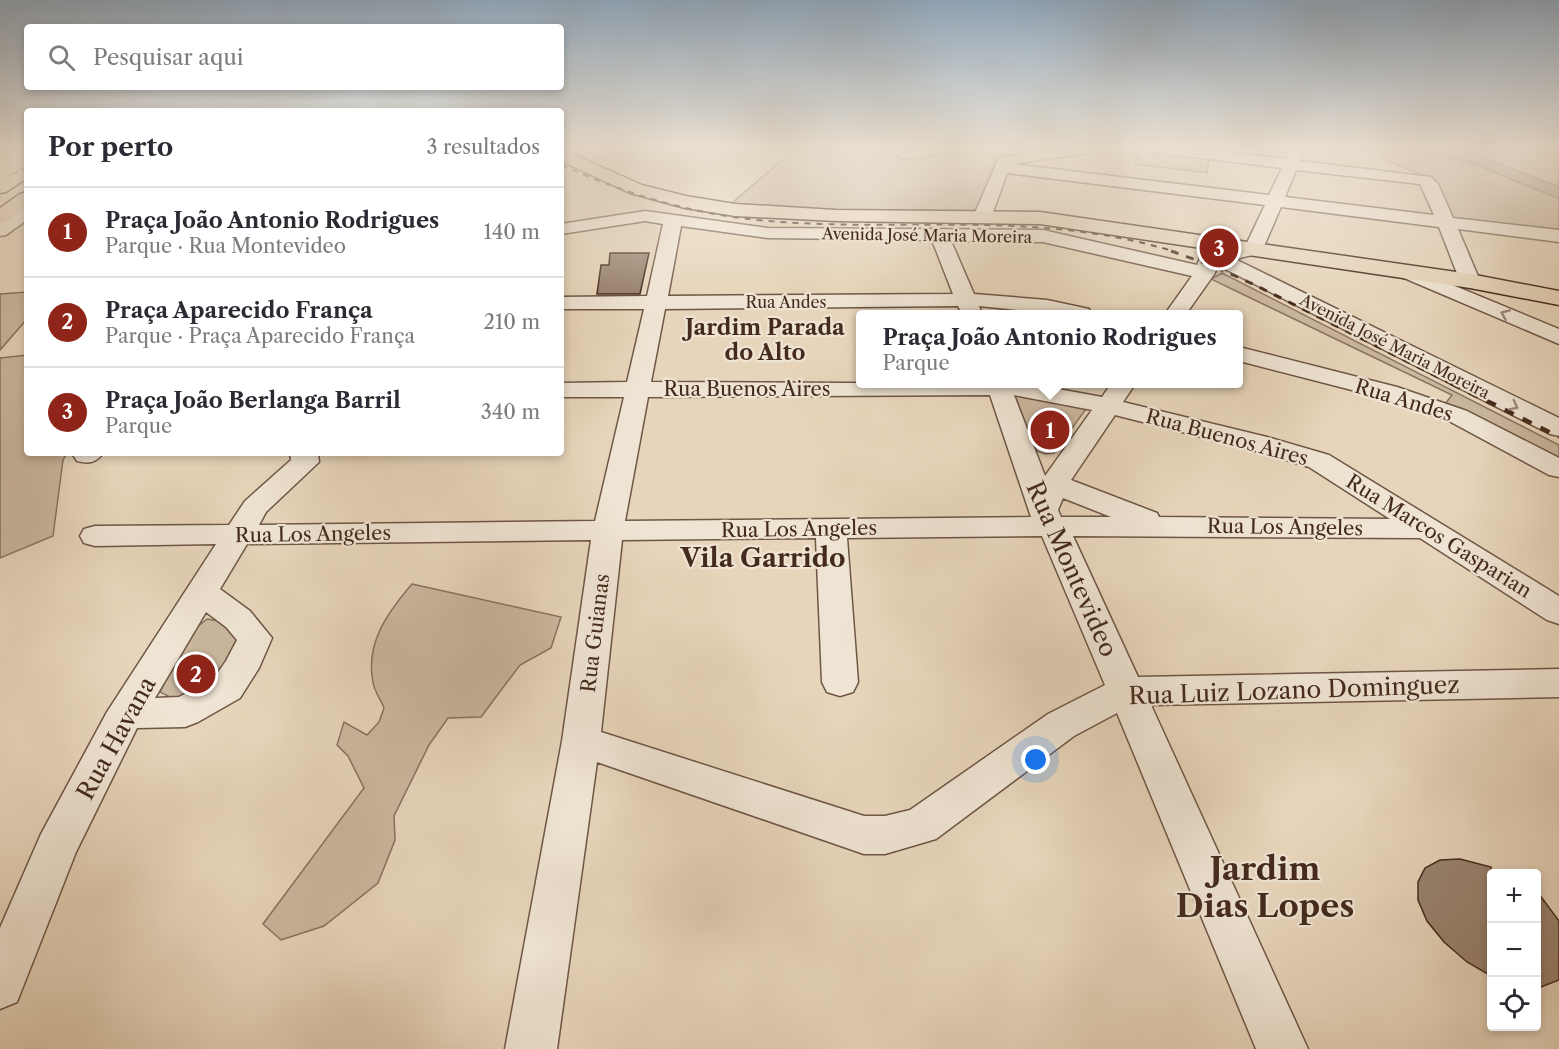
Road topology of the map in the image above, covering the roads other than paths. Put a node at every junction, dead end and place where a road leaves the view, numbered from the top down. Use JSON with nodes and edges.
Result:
{"nodes":[{"id":1,"x":7,"y":197,"type":"edge"},
{"id":2,"x":8,"y":197,"type":"edge"},
{"id":3,"x":674,"y":197,"type":"edge"},
{"id":4,"x":990,"y":197,"type":"edge"},
{"id":5,"x":1244,"y":197,"type":"edge"},
{"id":6,"x":1277,"y":197,"type":"edge"},
{"id":7,"x":1435,"y":197,"type":"edge"},
{"id":8,"x":1275,"y":201,"type":"junction"},
{"id":9,"x":983,"y":214,"type":"junction"},
{"id":10,"x":0,"y":216,"type":"edge"},
{"id":11,"x":673,"y":220,"type":"junction"},
{"id":12,"x":1444,"y":222,"type":"junction"},
{"id":13,"x":564,"y":229,"type":"edge"},
{"id":14,"x":0,"y":231,"type":"edge"},
{"id":15,"x":1142,"y":232,"type":"junction"},
{"id":16,"x":939,"y":234,"type":"junction"},
{"id":17,"x":1559,"y":236,"type":"edge"},
{"id":18,"x":1254,"y":249,"type":"junction"},
{"id":19,"x":1283,"y":259,"type":"junction"},
{"id":20,"x":1211,"y":265,"type":"junction"},
{"id":21,"x":1408,"y":273,"type":"junction"},
{"id":22,"x":1470,"y":281,"type":"junction"},
{"id":23,"x":1559,"y":298,"type":"edge"},
{"id":24,"x":657,"y":302,"type":"junction"},
{"id":25,"x":564,"y":303,"type":"edge"},
{"id":26,"x":969,"y":308,"type":"edge"},
{"id":27,"x":1062,"y":310,"type":"edge"},
{"id":28,"x":1179,"y":310,"type":"edge"},
{"id":29,"x":1559,"y":337,"type":"edge"},
{"id":30,"x":1243,"y":355,"type":"edge"},
{"id":31,"x":856,"y":388,"type":"edge"},
{"id":32,"x":1000,"y":388,"type":"edge"},
{"id":33,"x":1013,"y":388,"type":"edge"},
{"id":34,"x":1120,"y":388,"type":"edge"},
{"id":35,"x":564,"y":390,"type":"edge"},
{"id":36,"x":638,"y":390,"type":"junction"},
{"id":37,"x":1106,"y":405,"type":"junction"},
{"id":38,"x":1559,"y":428,"type":"edge"},
{"id":39,"x":311,"y":456,"type":"edge"},
{"id":40,"x":1319,"y":461,"type":"joint"},
{"id":41,"x":1559,"y":470,"type":"edge"},
{"id":42,"x":1054,"y":484,"type":"junction"},
{"id":43,"x":1046,"y":518,"type":"junction"},
{"id":44,"x":1160,"y":526,"type":"junction"},
{"id":45,"x":831,"y":528,"type":"junction"},
{"id":46,"x":1430,"y":529,"type":"junction"},
{"id":47,"x":608,"y":531,"type":"junction"},
{"id":48,"x":238,"y":534,"type":"junction"},
{"id":49,"x":95,"y":536,"type":"dead end"},
{"id":50,"x":202,"y":592,"type":"junction"},
{"id":51,"x":1559,"y":612,"type":"edge"},
{"id":52,"x":840,"y":682,"type":"dead end"},
{"id":53,"x":1559,"y":683,"type":"edge"},
{"id":54,"x":1127,"y":691,"type":"junction"},
{"id":55,"x":127,"y":713,"type":"junction"},
{"id":56,"x":581,"y":741,"type":"junction"},
{"id":57,"x":0,"y":985,"type":"edge"},
{"id":58,"x":531,"y":1049,"type":"edge"},
{"id":59,"x":1282,"y":1049,"type":"edge"}],
"edges":[{"from":1,"to":10,"type":"main road"},
{"from":2,"to":14,"type":"street"},
{"from":3,"to":9,"type":"main road"},
{"from":4,"to":9,"type":"street"},
{"from":5,"to":8,"type":"street"},
{"from":6,"to":8,"type":"street"},
{"from":7,"to":12,"type":"street"},
{"from":8,"to":12,"type":"street"},
{"from":8,"to":18,"type":"street"},
{"from":9,"to":15,"type":"main road"},
{"from":11,"to":13,"type":"street","name":"Avenida José Maria Moreira"},
{"from":11,"to":16,"type":"street","name":"Avenida José Maria Moreira"},
{"from":11,"to":24,"type":"street","name":"Rua Guianas"},
{"from":12,"to":17,"type":"street"},
{"from":12,"to":22,"type":"street"},
{"from":15,"to":18,"type":"main road"},
{"from":15,"to":20,"type":"main road"},
{"from":16,"to":20,"type":"street","name":"Avenida José Maria Moreira"},
{"from":16,"to":26,"type":"street"},
{"from":18,"to":19,"type":"main road"},
{"from":18,"to":20,"type":"street"},
{"from":19,"to":20,"type":"main road"},
{"from":19,"to":21,"type":"main road"},
{"from":20,"to":28,"type":"street"},
{"from":20,"to":38,"type":"street","name":"Avenida José Maria Moreira","one_way":true},
{"from":21,"to":22,"type":"main road"},
{"from":29,"to":21,"type":"street","one_way":true},
{"from":22,"to":23,"type":"main road"},
{"from":24,"to":25,"type":"street","name":"Rua Andes"},
{"from":24,"to":26,"type":"street","name":"Rua Andes"},
{"from":24,"to":36,"type":"street","name":"Rua Guianas"},
{"from":26,"to":27,"type":"street","name":"Rua Andes"},
{"from":30,"to":41,"type":"street","name":"Rua Andes"},
{"from":31,"to":36,"type":"street","name":"Rua Buenos Aires"},
{"from":32,"to":43,"type":"street","name":"Rua Montevideo"},
{"from":33,"to":37,"type":"street","name":"Rua Buenos Aires"},
{"from":34,"to":37,"type":"street"},
{"from":35,"to":36,"type":"street","name":"Rua Buenos Aires"},
{"from":36,"to":47,"type":"street","name":"Rua Guianas"},
{"from":37,"to":40,"type":"street","name":"Rua Buenos Aires"},
{"from":37,"to":42,"type":"street"},
{"from":39,"to":48,"type":"street","name":"Rua Havana"},
{"from":40,"to":46,"type":"street","name":"Rua Marcos Gasparian"},
{"from":42,"to":43,"type":"street"},
{"from":42,"to":44,"type":"street"},
{"from":43,"to":44,"type":"street","name":"Rua Los Angeles"},
{"from":43,"to":45,"type":"street","name":"Rua Los Angeles"},
{"from":43,"to":54,"type":"street","name":"Rua Montevideo"},
{"from":44,"to":46,"type":"street","name":"Rua Los Angeles"},
{"from":45,"to":47,"type":"street","name":"Rua Los Angeles"},
{"from":45,"to":52,"type":"street"},
{"from":46,"to":51,"type":"street","name":"Rua Marcos Gasparian"},
{"from":47,"to":48,"type":"street","name":"Rua Los Angeles"},
{"from":47,"to":56,"type":"street","name":"Rua Guianas"},
{"from":48,"to":49,"type":"street","name":"Rua Los Angeles"},
{"from":48,"to":50,"type":"street","name":"Rua Havana"},
{"from":50,"to":55,"type":"street","name":"Rua Havana"},
{"from":50,"to":55,"type":"street"},
{"from":53,"to":54,"type":"street","name":"Rua Luiz Lozano Dominguez"},
{"from":54,"to":56,"type":"street","name":"Rua Luiz Lozano Dominguez"},
{"from":54,"to":59,"type":"street","name":"Rua Montevideo"},
{"from":55,"to":57,"type":"street","name":"Rua Havana"},
{"from":56,"to":58,"type":"street","name":"Rua Guianas"}]}
